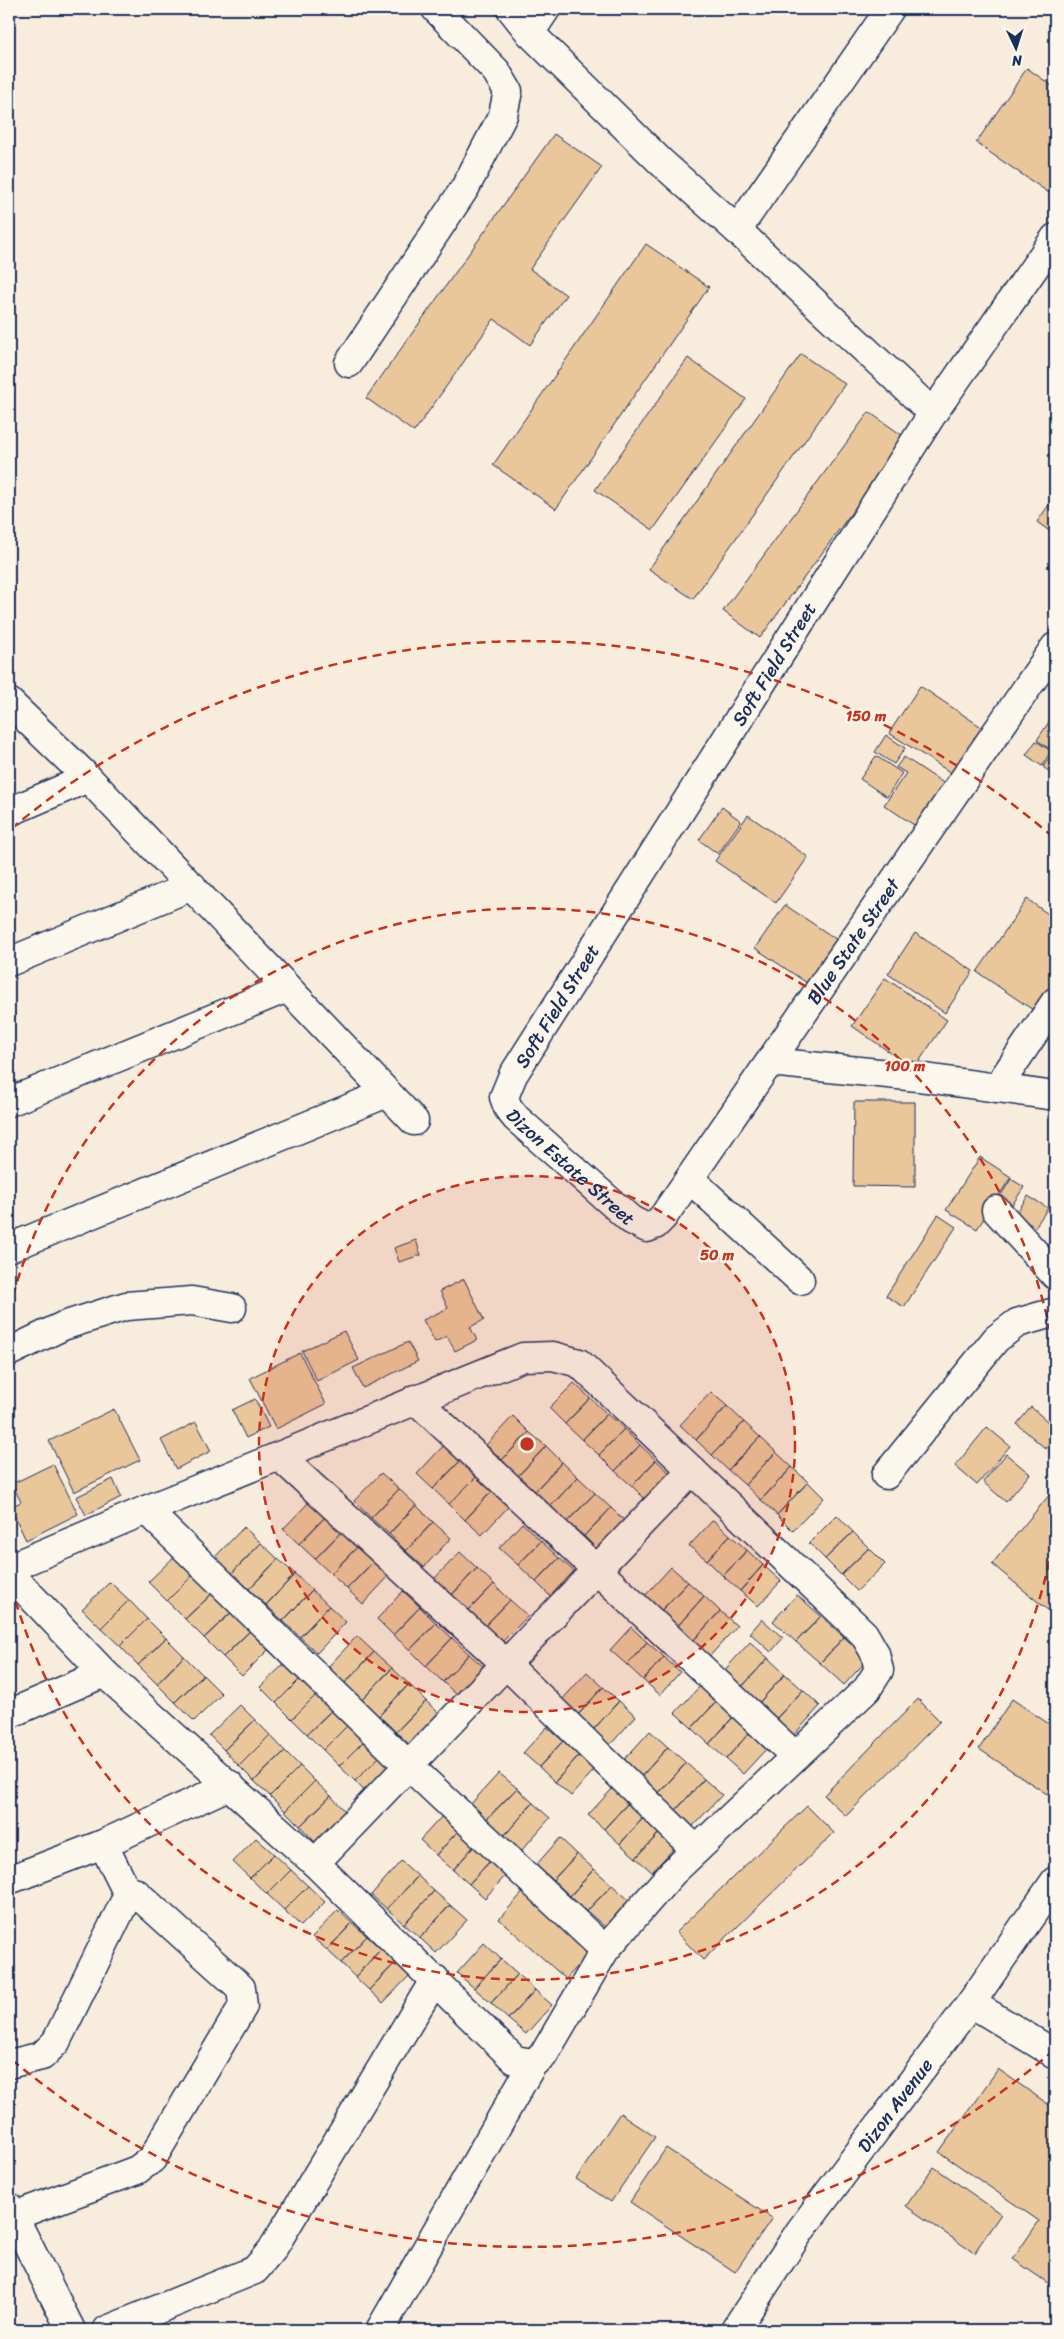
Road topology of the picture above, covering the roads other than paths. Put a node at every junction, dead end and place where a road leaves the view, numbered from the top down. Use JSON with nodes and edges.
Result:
{"nodes":[{"id":1,"x":436,"y":9,"type":"edge"},
{"id":2,"x":511,"y":9,"type":"edge"},
{"id":3,"x":546,"y":9,"type":"edge"},
{"id":4,"x":890,"y":9,"type":"edge"},
{"id":5,"x":530,"y":32,"type":"junction"},
{"id":6,"x":738,"y":230,"type":"junction"},
{"id":7,"x":1055,"y":238,"type":"edge"},
{"id":8,"x":349,"y":363,"type":"dead end"},
{"id":9,"x":933,"y":413,"type":"junction"},
{"id":10,"x":1055,"y":647,"type":"edge"},
{"id":11,"x":9,"y":702,"type":"edge"},
{"id":12,"x":88,"y":778,"type":"junction"},
{"id":13,"x":9,"y":812,"type":"edge"},
{"id":14,"x":192,"y":886,"type":"junction"},
{"id":15,"x":9,"y":962,"type":"edge"},
{"id":16,"x":287,"y":988,"type":"junction"},
{"id":17,"x":1055,"y":1002,"type":"edge"},
{"id":18,"x":770,"y":1062,"type":"junction"},
{"id":19,"x":997,"y":1088,"type":"junction"},
{"id":20,"x":387,"y":1093,"type":"junction"},
{"id":21,"x":1055,"y":1096,"type":"edge"},
{"id":22,"x":504,"y":1097,"type":"joint"},
{"id":23,"x":9,"y":1102,"type":"edge"},
{"id":24,"x":414,"y":1122,"type":"dead end"},
{"id":25,"x":690,"y":1179,"type":"junction"},
{"id":26,"x":996,"y":1210,"type":"dead end"},
{"id":27,"x":647,"y":1228,"type":"joint"},
{"id":28,"x":9,"y":1248,"type":"edge"},
{"id":29,"x":1055,"y":1275,"type":"edge"},
{"id":30,"x":800,"y":1280,"type":"dead end"},
{"id":31,"x":232,"y":1308,"type":"dead end"},
{"id":32,"x":1055,"y":1312,"type":"edge"},
{"id":33,"x":9,"y":1352,"type":"edge"},
{"id":34,"x":415,"y":1399,"type":"junction"},
{"id":35,"x":279,"y":1456,"type":"junction"},
{"id":36,"x":692,"y":1470,"type":"junction"},
{"id":37,"x":886,"y":1475,"type":"dead end"},
{"id":38,"x":146,"y":1510,"type":"junction"},
{"id":39,"x":9,"y":1568,"type":"edge"},
{"id":40,"x":596,"y":1570,"type":"junction"},
{"id":41,"x":9,"y":1573,"type":"edge"},
{"id":42,"x":506,"y":1664,"type":"junction"},
{"id":43,"x":104,"y":1673,"type":"junction"},
{"id":44,"x":9,"y":1714,"type":"edge"},
{"id":45,"x":795,"y":1756,"type":"junction"},
{"id":46,"x":408,"y":1765,"type":"junction"},
{"id":47,"x":230,"y":1785,"type":"junction"},
{"id":48,"x":103,"y":1844,"type":"junction"},
{"id":49,"x":696,"y":1850,"type":"junction"},
{"id":50,"x":315,"y":1863,"type":"junction"},
{"id":51,"x":9,"y":1880,"type":"edge"},
{"id":52,"x":1055,"y":1881,"type":"edge"},
{"id":53,"x":129,"y":1896,"type":"junction"},
{"id":54,"x":604,"y":1950,"type":"junction"},
{"id":55,"x":435,"y":1980,"type":"junction"},
{"id":56,"x":971,"y":2003,"type":"junction"},
{"id":57,"x":1055,"y":2054,"type":"edge"},
{"id":58,"x":533,"y":2063,"type":"junction"},
{"id":59,"x":9,"y":2064,"type":"edge"},
{"id":60,"x":11,"y":2211,"type":"edge"},
{"id":61,"x":71,"y":2330,"type":"edge"},
{"id":62,"x":107,"y":2330,"type":"edge"},
{"id":63,"x":380,"y":2330,"type":"edge"},
{"id":64,"x":735,"y":2330,"type":"edge"}],
"edges":[{"from":1,"to":8,"type":"street"},
{"from":2,"to":5,"type":"street"},
{"from":3,"to":5,"type":"street"},
{"from":4,"to":6,"type":"street"},
{"from":5,"to":6,"type":"street"},
{"from":6,"to":9,"type":"street"},
{"from":7,"to":9,"type":"street","name":"Soft Field Street"},
{"from":9,"to":22,"type":"street","name":"Soft Field Street"},
{"from":10,"to":18,"type":"street","name":"Blue State Street"},
{"from":11,"to":12,"type":"street"},
{"from":12,"to":13,"type":"street"},
{"from":12,"to":14,"type":"street"},
{"from":14,"to":15,"type":"street"},
{"from":14,"to":16,"type":"street"},
{"from":16,"to":20,"type":"street"},
{"from":16,"to":23,"type":"street"},
{"from":17,"to":19,"type":"street"},
{"from":18,"to":19,"type":"street"},
{"from":18,"to":25,"type":"street","name":"Blue State Street"},
{"from":19,"to":21,"type":"street"},
{"from":20,"to":24,"type":"street"},
{"from":20,"to":28,"type":"street"},
{"from":22,"to":27,"type":"street","name":"Dizon Estate Street"},
{"from":25,"to":27,"type":"street","name":"Blue State Street"},
{"from":25,"to":30,"type":"street"},
{"from":26,"to":29,"type":"street"},
{"from":31,"to":33,"type":"street"},
{"from":32,"to":37,"type":"street"},
{"from":34,"to":35,"type":"street"},
{"from":34,"to":36,"type":"street"},
{"from":34,"to":40,"type":"street"},
{"from":35,"to":38,"type":"street"},
{"from":35,"to":42,"type":"street"},
{"from":36,"to":40,"type":"street"},
{"from":36,"to":45,"type":"street"},
{"from":38,"to":39,"type":"street"},
{"from":38,"to":46,"type":"street"},
{"from":40,"to":42,"type":"street"},
{"from":40,"to":45,"type":"street"},
{"from":41,"to":43,"type":"street"},
{"from":42,"to":46,"type":"street"},
{"from":42,"to":49,"type":"street"},
{"from":43,"to":44,"type":"street"},
{"from":43,"to":47,"type":"street"},
{"from":45,"to":49,"type":"street"},
{"from":46,"to":50,"type":"street"},
{"from":46,"to":54,"type":"street"},
{"from":47,"to":48,"type":"street"},
{"from":47,"to":50,"type":"street"},
{"from":48,"to":51,"type":"street"},
{"from":48,"to":53,"type":"street"},
{"from":49,"to":54,"type":"street"},
{"from":50,"to":55,"type":"street"},
{"from":52,"to":56,"type":"street","name":"Dizon Avenue"},
{"from":53,"to":59,"type":"street"},
{"from":53,"to":60,"type":"street"},
{"from":54,"to":58,"type":"street"},
{"from":55,"to":58,"type":"street"},
{"from":55,"to":62,"type":"street"},
{"from":56,"to":57,"type":"street"},
{"from":56,"to":64,"type":"street","name":"Dizon Avenue"},
{"from":58,"to":63,"type":"street"},
{"from":60,"to":61,"type":"street"}]}
